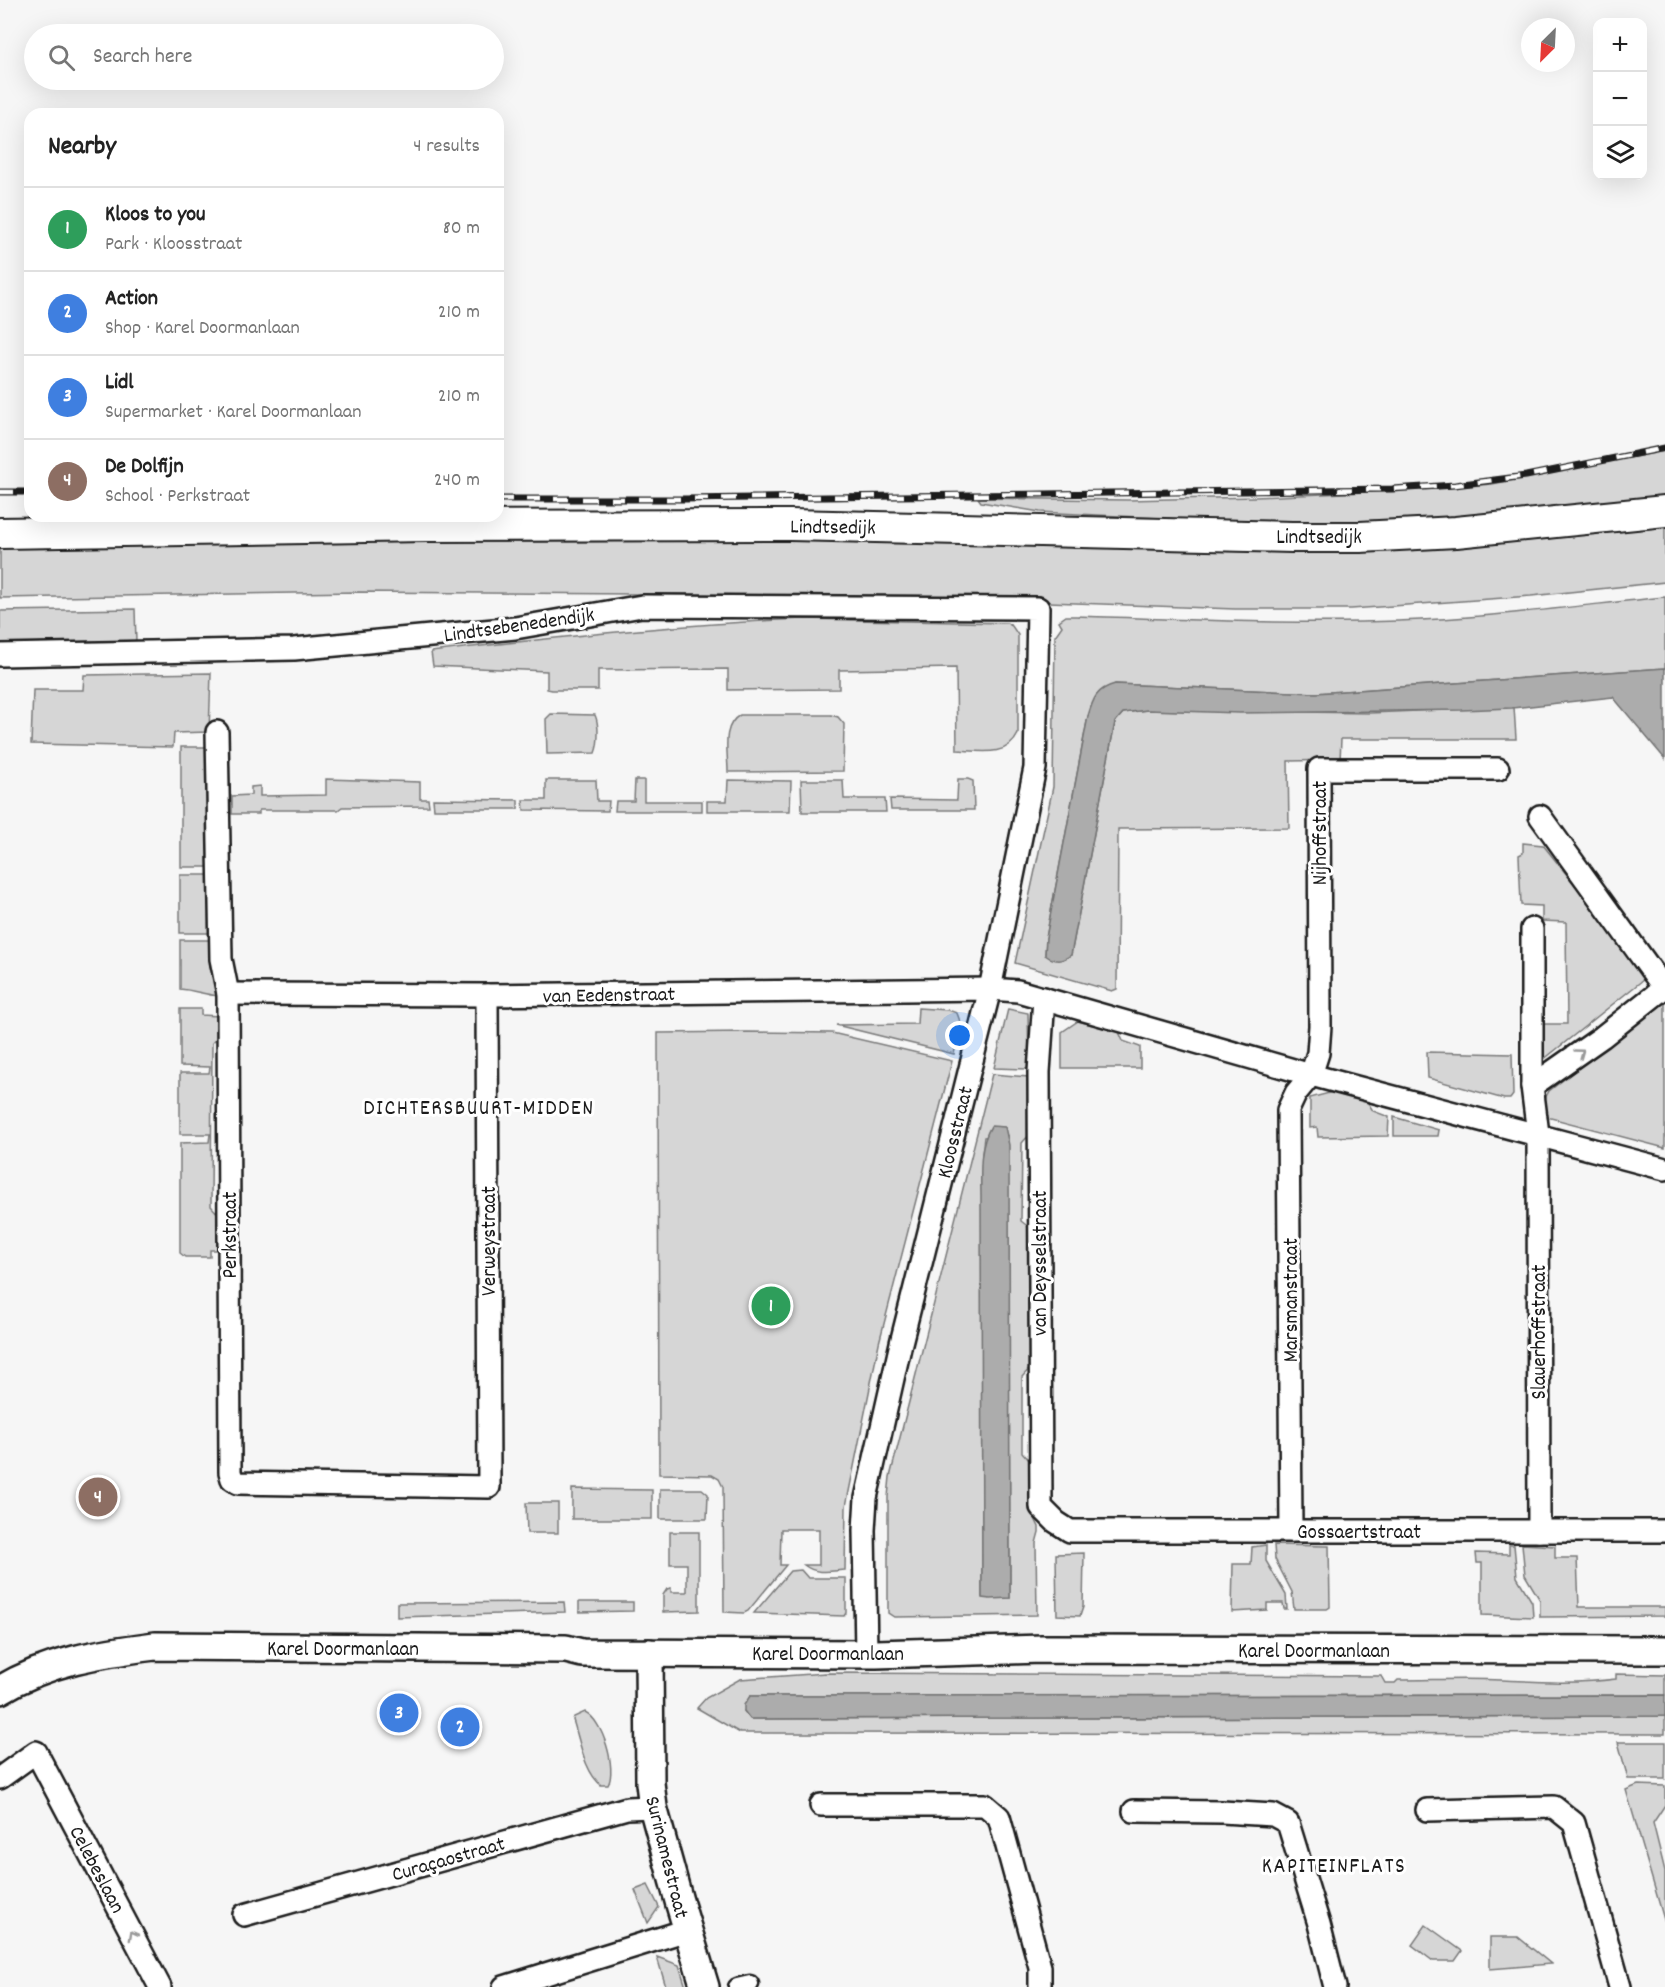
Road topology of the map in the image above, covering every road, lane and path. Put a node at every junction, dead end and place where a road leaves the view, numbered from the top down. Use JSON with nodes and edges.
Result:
{"nodes":[{"id":1,"x":1665,"y":511,"type":"edge"},
{"id":2,"x":0,"y":532,"type":"edge"},
{"id":3,"x":1038,"y":608,"type":"joint"},
{"id":4,"x":0,"y":656,"type":"edge"},
{"id":5,"x":217,"y":732,"type":"dead end"},
{"id":6,"x":1498,"y":769,"type":"dead end"},
{"id":7,"x":1540,"y":816,"type":"dead end"},
{"id":8,"x":1532,"y":929,"type":"dead end"},
{"id":9,"x":1665,"y":987,"type":"edge"},
{"id":10,"x":990,"y":989,"type":"junction"},
{"id":11,"x":228,"y":994,"type":"junction"},
{"id":12,"x":487,"y":995,"type":"junction"},
{"id":13,"x":1044,"y":998,"type":"junction"},
{"id":14,"x":1311,"y":1075,"type":"junction"},
{"id":15,"x":1532,"y":1086,"type":"junction"},
{"id":16,"x":1538,"y":1134,"type":"junction"},
{"id":17,"x":1665,"y":1169,"type":"edge"},
{"id":18,"x":489,"y":1487,"type":"joint"},
{"id":19,"x":1056,"y":1522,"type":"joint"},
{"id":20,"x":1539,"y":1531,"type":"junction"},
{"id":21,"x":1665,"y":1531,"type":"edge"},
{"id":22,"x":1291,"y":1532,"type":"junction"},
{"id":23,"x":1665,"y":1650,"type":"edge"},
{"id":24,"x":649,"y":1653,"type":"junction"},
{"id":25,"x":866,"y":1654,"type":"junction"},
{"id":26,"x":0,"y":1690,"type":"edge"},
{"id":27,"x":0,"y":1778,"type":"edge"},
{"id":28,"x":821,"y":1805,"type":"dead end"},
{"id":29,"x":653,"y":1807,"type":"junction"},
{"id":30,"x":1427,"y":1809,"type":"dead end"},
{"id":31,"x":1134,"y":1811,"type":"dead end"},
{"id":32,"x":244,"y":1915,"type":"dead end"},
{"id":33,"x":687,"y":1930,"type":"junction"},
{"id":34,"x":160,"y":1987,"type":"edge"},
{"id":35,"x":504,"y":1987,"type":"edge"},
{"id":36,"x":705,"y":1987,"type":"edge"},
{"id":37,"x":1040,"y":1987,"type":"edge"},
{"id":38,"x":1335,"y":1987,"type":"edge"},
{"id":39,"x":1620,"y":1987,"type":"edge"}],
"edges":[{"from":1,"to":2,"type":"main road","name":"Lindtsedijk"},
{"from":3,"to":4,"type":"street","name":"Lindtsebenedendijk"},
{"from":3,"to":10,"type":"street","name":"Kloosstraat"},
{"from":5,"to":11,"type":"street","name":"Perkstraat"},
{"from":6,"to":14,"type":"street","name":"Nijhoffstraat"},
{"from":7,"to":9,"type":"street"},
{"from":8,"to":15,"type":"street"},
{"from":15,"to":9,"type":"street","one_way":true},
{"from":10,"to":12,"type":"street","name":"van Eedenstraat"},
{"from":10,"to":13,"type":"street"},
{"from":10,"to":25,"type":"street","name":"Kloosstraat"},
{"from":11,"to":12,"type":"street","name":"van Eedenstraat"},
{"from":11,"to":18,"type":"street","name":"Perkstraat"},
{"from":12,"to":18,"type":"street","name":"Verweystraat"},
{"from":13,"to":14,"type":"street"},
{"from":13,"to":19,"type":"street","name":"van Deysselstraat"},
{"from":14,"to":16,"type":"street"},
{"from":14,"to":22,"type":"street","name":"Marsmanstraat"},
{"from":15,"to":16,"type":"street"},
{"from":16,"to":17,"type":"street"},
{"from":16,"to":20,"type":"street","name":"Slauerhoffstraat"},
{"from":19,"to":22,"type":"street","name":"Gossaertstraat"},
{"from":20,"to":21,"type":"street","name":"Gossaertstraat"},
{"from":20,"to":22,"type":"street","name":"Gossaertstraat"},
{"from":23,"to":25,"type":"street","name":"Karel Doormanlaan"},
{"from":24,"to":25,"type":"street","name":"Karel Doormanlaan"},
{"from":24,"to":26,"type":"street","name":"Karel Doormanlaan"},
{"from":24,"to":29,"type":"street","name":"Surinamestraat"},
{"from":34,"to":27,"type":"street","name":"Celebeslaan","one_way":true},
{"from":28,"to":37,"type":"street"},
{"from":29,"to":32,"type":"street","name":"Curaçaostraat"},
{"from":29,"to":33,"type":"street","name":"Surinamestraat"},
{"from":30,"to":39,"type":"street"},
{"from":31,"to":38,"type":"street"},
{"from":33,"to":35,"type":"street"},
{"from":33,"to":36,"type":"street","name":"Surinamestraat"}]}
